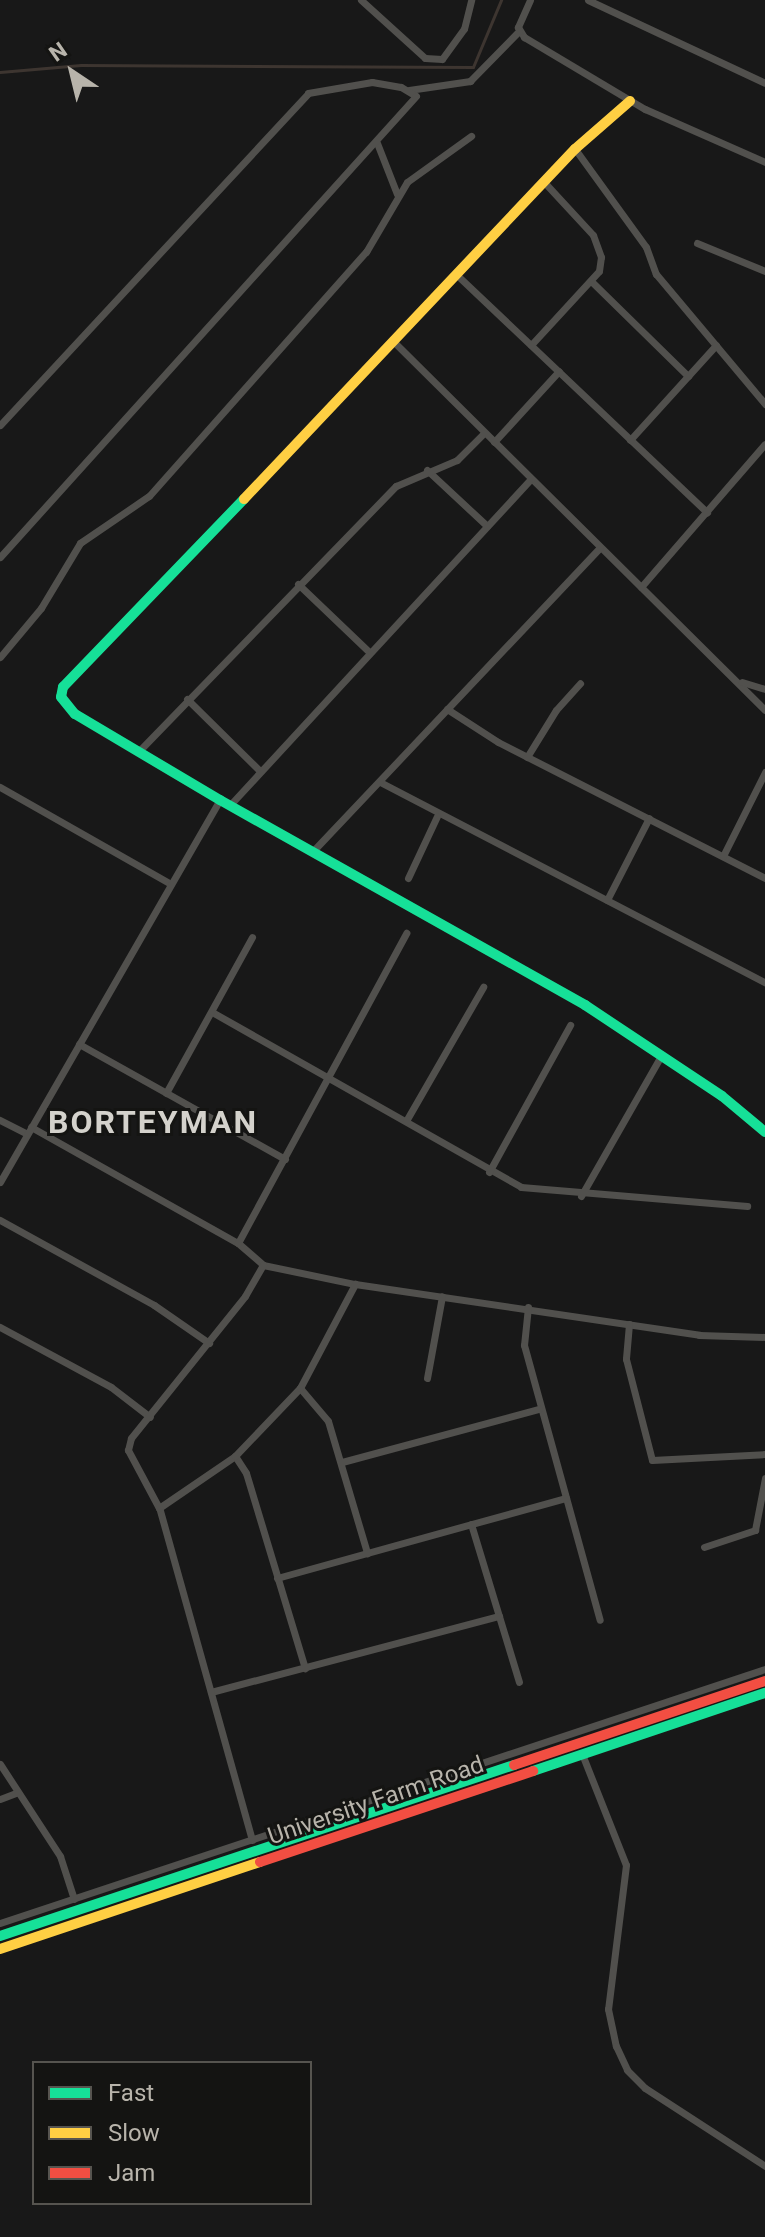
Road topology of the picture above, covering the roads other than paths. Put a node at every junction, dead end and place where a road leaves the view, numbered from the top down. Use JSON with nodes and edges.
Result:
{"nodes":[{"id":1,"x":361,"y":0,"type":"edge"},
{"id":2,"x":471,"y":0,"type":"edge"},
{"id":3,"x":530,"y":0,"type":"edge"},
{"id":4,"x":588,"y":0,"type":"edge"},
{"id":5,"x":519,"y":31,"type":"junction"},
{"id":6,"x":765,"y":83,"type":"edge"},
{"id":7,"x":409,"y":90,"type":"junction"},
{"id":8,"x":630,"y":101,"type":"junction"},
{"id":9,"x":471,"y":136,"type":"dead end"},
{"id":10,"x":377,"y":143,"type":"junction"},
{"id":11,"x":575,"y":149,"type":"junction"},
{"id":12,"x":765,"y":162,"type":"edge"},
{"id":13,"x":545,"y":183,"type":"junction"},
{"id":14,"x":397,"y":194,"type":"junction"},
{"id":15,"x":697,"y":243,"type":"dead end"},
{"id":16,"x":765,"y":271,"type":"edge"},
{"id":17,"x":459,"y":277,"type":"junction"},
{"id":18,"x":591,"y":281,"type":"junction"},
{"id":19,"x":395,"y":343,"type":"junction"},
{"id":20,"x":531,"y":345,"type":"junction"},
{"id":21,"x":716,"y":345,"type":"junction"},
{"id":22,"x":559,"y":371,"type":"junction"},
{"id":23,"x":688,"y":376,"type":"junction"},
{"id":24,"x":765,"y":404,"type":"edge"},
{"id":25,"x":0,"y":425,"type":"edge"},
{"id":26,"x":484,"y":433,"type":"junction"},
{"id":27,"x":630,"y":440,"type":"junction"},
{"id":28,"x":494,"y":442,"type":"junction"},
{"id":29,"x":765,"y":444,"type":"edge"},
{"id":30,"x":427,"y":470,"type":"junction"},
{"id":31,"x":531,"y":479,"type":"junction"},
{"id":32,"x":707,"y":512,"type":"junction"},
{"id":33,"x":487,"y":526,"type":"junction"},
{"id":34,"x":600,"y":548,"type":"junction"},
{"id":35,"x":0,"y":557,"type":"edge"},
{"id":36,"x":298,"y":584,"type":"junction"},
{"id":37,"x":641,"y":587,"type":"junction"},
{"id":38,"x":368,"y":651,"type":"junction"},
{"id":39,"x":0,"y":657,"type":"edge"},
{"id":40,"x":740,"y":681,"type":"junction"},
{"id":41,"x":580,"y":683,"type":"dead end"},
{"id":42,"x":765,"y":689,"type":"edge"},
{"id":43,"x":187,"y":699,"type":"junction"},
{"id":44,"x":447,"y":709,"type":"junction"},
{"id":45,"x":765,"y":710,"type":"edge"},
{"id":46,"x":139,"y":751,"type":"junction"},
{"id":47,"x":527,"y":757,"type":"junction"},
{"id":48,"x":259,"y":770,"type":"junction"},
{"id":49,"x":765,"y":772,"type":"edge"},
{"id":50,"x":380,"y":782,"type":"junction"},
{"id":51,"x":0,"y":787,"type":"edge"},
{"id":52,"x":225,"y":802,"type":"junction"},
{"id":53,"x":437,"y":816,"type":"junction"},
{"id":54,"x":649,"y":818,"type":"junction"},
{"id":55,"x":313,"y":851,"type":"junction"},
{"id":56,"x":723,"y":856,"type":"junction"},
{"id":57,"x":408,"y":878,"type":"dead end"},
{"id":58,"x":765,"y":878,"type":"edge"},
{"id":59,"x":169,"y":883,"type":"junction"},
{"id":60,"x":607,"y":900,"type":"junction"},
{"id":61,"x":406,"y":933,"type":"dead end"},
{"id":62,"x":252,"y":937,"type":"dead end"},
{"id":63,"x":765,"y":982,"type":"edge"},
{"id":64,"x":483,"y":987,"type":"dead end"},
{"id":65,"x":212,"y":1012,"type":"junction"},
{"id":66,"x":570,"y":1025,"type":"dead end"},
{"id":67,"x":79,"y":1044,"type":"junction"},
{"id":68,"x":662,"y":1054,"type":"junction"},
{"id":69,"x":327,"y":1080,"type":"junction"},
{"id":70,"x":166,"y":1093,"type":"junction"},
{"id":71,"x":0,"y":1120,"type":"edge"},
{"id":72,"x":406,"y":1121,"type":"junction"},
{"id":73,"x":29,"y":1131,"type":"junction"},
{"id":74,"x":765,"y":1132,"type":"edge"},
{"id":75,"x":285,"y":1159,"type":"junction"},
{"id":76,"x":489,"y":1172,"type":"junction"},
{"id":77,"x":0,"y":1182,"type":"edge"},
{"id":78,"x":581,"y":1196,"type":"junction"},
{"id":79,"x":747,"y":1206,"type":"dead end"},
{"id":80,"x":0,"y":1220,"type":"edge"},
{"id":81,"x":238,"y":1243,"type":"junction"},
{"id":82,"x":263,"y":1265,"type":"junction"},
{"id":83,"x":355,"y":1284,"type":"junction"},
{"id":84,"x":442,"y":1296,"type":"junction"},
{"id":85,"x":528,"y":1307,"type":"junction"},
{"id":86,"x":629,"y":1324,"type":"junction"},
{"id":87,"x":0,"y":1327,"type":"edge"},
{"id":88,"x":765,"y":1337,"type":"edge"},
{"id":89,"x":209,"y":1343,"type":"junction"},
{"id":90,"x":427,"y":1378,"type":"dead end"},
{"id":91,"x":300,"y":1388,"type":"junction"},
{"id":92,"x":539,"y":1409,"type":"junction"},
{"id":93,"x":150,"y":1417,"type":"junction"},
{"id":94,"x":765,"y":1454,"type":"edge"},
{"id":95,"x":235,"y":1456,"type":"junction"},
{"id":96,"x":342,"y":1462,"type":"junction"},
{"id":97,"x":765,"y":1478,"type":"edge"},
{"id":98,"x":566,"y":1498,"type":"junction"},
{"id":99,"x":159,"y":1508,"type":"junction"},
{"id":100,"x":471,"y":1524,"type":"junction"},
{"id":101,"x":704,"y":1547,"type":"dead end"},
{"id":102,"x":367,"y":1553,"type":"junction"},
{"id":103,"x":277,"y":1578,"type":"junction"},
{"id":104,"x":499,"y":1616,"type":"junction"},
{"id":105,"x":600,"y":1620,"type":"dead end"},
{"id":106,"x":305,"y":1668,"type":"junction"},
{"id":107,"x":765,"y":1669,"type":"edge"},
{"id":108,"x":765,"y":1681,"type":"edge"},
{"id":109,"x":519,"y":1682,"type":"dead end"},
{"id":110,"x":211,"y":1692,"type":"junction"},
{"id":111,"x":765,"y":1693,"type":"edge"},
{"id":112,"x":582,"y":1754,"type":"junction"},
{"id":113,"x":0,"y":1764,"type":"edge"},
{"id":114,"x":18,"y":1792,"type":"junction"},
{"id":115,"x":0,"y":1799,"type":"edge"},
{"id":116,"x":252,"y":1840,"type":"junction"},
{"id":117,"x":74,"y":1899,"type":"junction"},
{"id":118,"x":0,"y":1923,"type":"edge"},
{"id":119,"x":0,"y":1936,"type":"edge"},
{"id":120,"x":0,"y":1949,"type":"edge"},
{"id":121,"x":765,"y":2166,"type":"edge"}],
"edges":[{"from":1,"to":2,"type":"street"},
{"from":3,"to":5,"type":"street"},
{"from":4,"to":6,"type":"street"},
{"from":5,"to":7,"type":"street"},
{"from":5,"to":8,"type":"street"},
{"from":7,"to":10,"type":"street"},
{"from":7,"to":25,"type":"street"},
{"from":8,"to":11,"type":"street"},
{"from":8,"to":12,"type":"street"},
{"from":9,"to":14,"type":"street"},
{"from":10,"to":14,"type":"street"},
{"from":10,"to":35,"type":"street"},
{"from":11,"to":13,"type":"street"},
{"from":11,"to":21,"type":"street"},
{"from":13,"to":17,"type":"street"},
{"from":13,"to":18,"type":"street"},
{"from":14,"to":39,"type":"street"},
{"from":15,"to":16,"type":"street"},
{"from":17,"to":19,"type":"street"},
{"from":17,"to":20,"type":"street"},
{"from":18,"to":20,"type":"street"},
{"from":18,"to":23,"type":"street"},
{"from":19,"to":26,"type":"street"},
{"from":19,"to":46,"type":"street"},
{"from":20,"to":22,"type":"street"},
{"from":21,"to":23,"type":"street"},
{"from":21,"to":24,"type":"street"},
{"from":22,"to":27,"type":"street"},
{"from":22,"to":28,"type":"street"},
{"from":23,"to":27,"type":"street"},
{"from":26,"to":28,"type":"street"},
{"from":26,"to":30,"type":"street"},
{"from":27,"to":32,"type":"street"},
{"from":28,"to":31,"type":"street"},
{"from":29,"to":32,"type":"street"},
{"from":30,"to":33,"type":"street"},
{"from":30,"to":36,"type":"street"},
{"from":31,"to":33,"type":"street"},
{"from":31,"to":34,"type":"street"},
{"from":32,"to":37,"type":"street"},
{"from":33,"to":38,"type":"street"},
{"from":34,"to":37,"type":"street"},
{"from":34,"to":44,"type":"street"},
{"from":36,"to":38,"type":"street"},
{"from":36,"to":43,"type":"street"},
{"from":37,"to":40,"type":"street"},
{"from":38,"to":48,"type":"street"},
{"from":40,"to":42,"type":"street"},
{"from":40,"to":45,"type":"street"},
{"from":41,"to":47,"type":"street"},
{"from":43,"to":46,"type":"street"},
{"from":43,"to":48,"type":"street"},
{"from":44,"to":47,"type":"street"},
{"from":44,"to":50,"type":"street"},
{"from":46,"to":52,"type":"street"},
{"from":47,"to":54,"type":"street"},
{"from":48,"to":52,"type":"street"},
{"from":49,"to":56,"type":"street"},
{"from":50,"to":53,"type":"street"},
{"from":50,"to":55,"type":"street"},
{"from":51,"to":59,"type":"street"},
{"from":52,"to":55,"type":"street"},
{"from":52,"to":59,"type":"street"},
{"from":53,"to":57,"type":"street"},
{"from":53,"to":60,"type":"street"},
{"from":54,"to":56,"type":"street"},
{"from":54,"to":60,"type":"street"},
{"from":55,"to":68,"type":"street"},
{"from":56,"to":58,"type":"street"},
{"from":59,"to":67,"type":"street"},
{"from":60,"to":63,"type":"street"},
{"from":61,"to":69,"type":"street"},
{"from":62,"to":65,"type":"street"},
{"from":64,"to":72,"type":"street"},
{"from":65,"to":69,"type":"street"},
{"from":65,"to":70,"type":"street"},
{"from":66,"to":76,"type":"street"},
{"from":67,"to":70,"type":"street"},
{"from":67,"to":73,"type":"street"},
{"from":68,"to":74,"type":"street"},
{"from":68,"to":78,"type":"street"},
{"from":69,"to":72,"type":"street"},
{"from":69,"to":75,"type":"street"},
{"from":70,"to":75,"type":"street"},
{"from":71,"to":73,"type":"street"},
{"from":72,"to":76,"type":"street"},
{"from":73,"to":77,"type":"street"},
{"from":73,"to":81,"type":"street"},
{"from":75,"to":81,"type":"street"},
{"from":76,"to":78,"type":"street"},
{"from":78,"to":79,"type":"street"},
{"from":80,"to":89,"type":"street"},
{"from":81,"to":82,"type":"street"},
{"from":82,"to":83,"type":"street"},
{"from":82,"to":89,"type":"street"},
{"from":83,"to":84,"type":"street"},
{"from":83,"to":91,"type":"street"},
{"from":84,"to":85,"type":"street"},
{"from":84,"to":90,"type":"street"},
{"from":85,"to":86,"type":"street"},
{"from":85,"to":92,"type":"street"},
{"from":86,"to":88,"type":"street"},
{"from":86,"to":94,"type":"street"},
{"from":87,"to":93,"type":"street"},
{"from":89,"to":93,"type":"street"},
{"from":91,"to":95,"type":"street"},
{"from":91,"to":96,"type":"street"},
{"from":92,"to":96,"type":"street"},
{"from":92,"to":98,"type":"street"},
{"from":93,"to":99,"type":"street"},
{"from":95,"to":99,"type":"street"},
{"from":95,"to":103,"type":"street"},
{"from":96,"to":102,"type":"street"},
{"from":97,"to":101,"type":"street"},
{"from":98,"to":100,"type":"street"},
{"from":98,"to":105,"type":"street"},
{"from":99,"to":110,"type":"street"},
{"from":100,"to":102,"type":"street"},
{"from":100,"to":104,"type":"street"},
{"from":102,"to":103,"type":"street"},
{"from":103,"to":106,"type":"street"},
{"from":104,"to":106,"type":"street"},
{"from":104,"to":109,"type":"street"},
{"from":106,"to":110,"type":"street"},
{"from":107,"to":116,"type":"street"},
{"from":108,"to":119,"type":"street","name":"University Farm Road"},
{"from":110,"to":116,"type":"street"},
{"from":111,"to":112,"type":"street","name":"University Farm Road"},
{"from":112,"to":120,"type":"street","name":"University Farm Road"},
{"from":112,"to":121,"type":"street"},
{"from":113,"to":114,"type":"street"},
{"from":114,"to":115,"type":"street"},
{"from":114,"to":117,"type":"street"},
{"from":116,"to":117,"type":"street"},
{"from":117,"to":118,"type":"street"}]}
